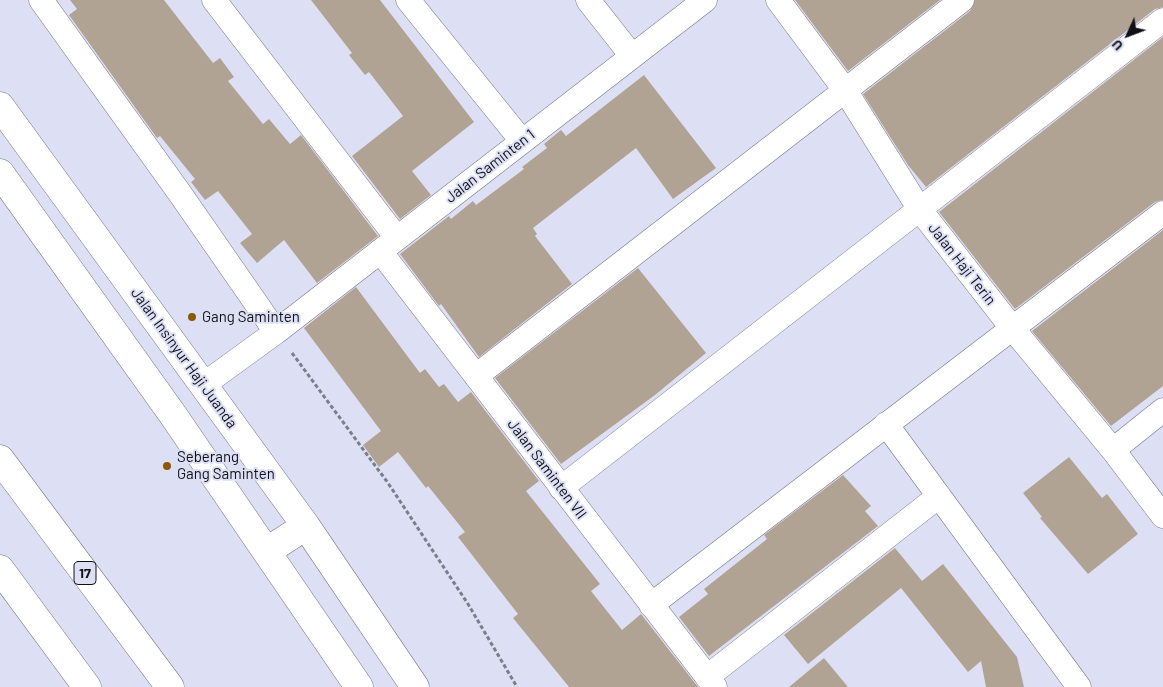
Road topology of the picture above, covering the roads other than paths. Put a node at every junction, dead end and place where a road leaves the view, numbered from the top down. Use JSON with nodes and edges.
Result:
{"nodes":[{"id":1,"x":41,"y":0,"type":"edge"},
{"id":2,"x":214,"y":0,"type":"edge"},
{"id":3,"x":408,"y":0,"type":"edge"},
{"id":4,"x":588,"y":0,"type":"edge"},
{"id":5,"x":705,"y":0,"type":"edge"},
{"id":6,"x":778,"y":0,"type":"edge"},
{"id":7,"x":962,"y":0,"type":"edge"},
{"id":8,"x":1163,"y":20,"type":"edge"},
{"id":9,"x":632,"y":56,"type":"junction"},
{"id":10,"x":845,"y":90,"type":"junction"},
{"id":11,"x":0,"y":106,"type":"edge"},
{"id":12,"x":522,"y":141,"type":"junction"},
{"id":13,"x":0,"y":173,"type":"edge"},
{"id":14,"x":920,"y":210,"type":"junction"},
{"id":15,"x":1163,"y":213,"type":"edge"},
{"id":16,"x":389,"y":244,"type":"junction"},
{"id":17,"x":1013,"y":329,"type":"junction"},
{"id":18,"x":276,"y":332,"type":"junction"},
{"id":19,"x":476,"y":376,"type":"junction"},
{"id":20,"x":203,"y":385,"type":"junction"},
{"id":21,"x":1163,"y":410,"type":"edge"},
{"id":22,"x":886,"y":424,"type":"junction"},
{"id":23,"x":1113,"y":450,"type":"junction"},
{"id":24,"x":0,"y":459,"type":"edge"},
{"id":25,"x":561,"y":488,"type":"junction"},
{"id":26,"x":939,"y":496,"type":"junction"},
{"id":27,"x":1163,"y":516,"type":"edge"},
{"id":28,"x":306,"y":526,"type":"junction"},
{"id":29,"x":267,"y":551,"type":"junction"},
{"id":30,"x":0,"y":570,"type":"edge"},
{"id":31,"x":651,"y":605,"type":"junction"},
{"id":32,"x":711,"y":682,"type":"edge"},
{"id":33,"x":87,"y":687,"type":"edge"},
{"id":34,"x":170,"y":687,"type":"edge"},
{"id":35,"x":359,"y":687,"type":"edge"},
{"id":36,"x":415,"y":687,"type":"edge"},
{"id":37,"x":1079,"y":687,"type":"edge"}],
"edges":[{"from":1,"to":18,"type":"street"},
{"from":2,"to":16,"type":"street","name":"Jalan Saminten VII"},
{"from":3,"to":12,"type":"street"},
{"from":4,"to":9,"type":"street"},
{"from":5,"to":9,"type":"street","name":"Jalan Saminten 1"},
{"from":6,"to":10,"type":"street","name":"Jalan Haji Terin"},
{"from":7,"to":10,"type":"street"},
{"from":8,"to":14,"type":"street"},
{"from":9,"to":12,"type":"street","name":"Jalan Saminten 1"},
{"from":10,"to":14,"type":"street","name":"Jalan Haji Terin"},
{"from":10,"to":19,"type":"street"},
{"from":11,"to":20,"type":"highway","name":"Jalan Insinyur Haji Juanda"},
{"from":12,"to":16,"type":"street","name":"Jalan Saminten 1"},
{"from":13,"to":29,"type":"highway"},
{"from":14,"to":17,"type":"street","name":"Jalan Haji Terin"},
{"from":14,"to":25,"type":"street"},
{"from":15,"to":17,"type":"street"},
{"from":16,"to":18,"type":"street","name":"Jalan Saminten 1"},
{"from":16,"to":19,"type":"street","name":"Jalan Saminten VII"},
{"from":17,"to":22,"type":"street"},
{"from":17,"to":23,"type":"street","name":"Jalan Haji Terin"},
{"from":18,"to":20,"type":"street","name":"Jalan Saminten 1"},
{"from":19,"to":25,"type":"street","name":"Jalan Saminten VII"},
{"from":20,"to":28,"type":"highway","name":"Jalan Insinyur Haji Juanda"},
{"from":21,"to":23,"type":"street"},
{"from":22,"to":26,"type":"street"},
{"from":22,"to":31,"type":"street"},
{"from":23,"to":27,"type":"street","name":"Jalan Haji Terin"},
{"from":24,"to":34,"type":"highway","number":"17"},
{"from":25,"to":31,"type":"street","name":"Jalan Saminten VII"},
{"from":26,"to":32,"type":"street"},
{"from":26,"to":37,"type":"street"},
{"from":28,"to":29,"type":"highway"},
{"from":28,"to":36,"type":"highway","name":"Jalan Insinyur Haji Juanda"},
{"from":29,"to":35,"type":"highway"},
{"from":30,"to":33,"type":"highway"},
{"from":31,"to":32,"type":"street","name":"Jalan Saminten VII"}]}
